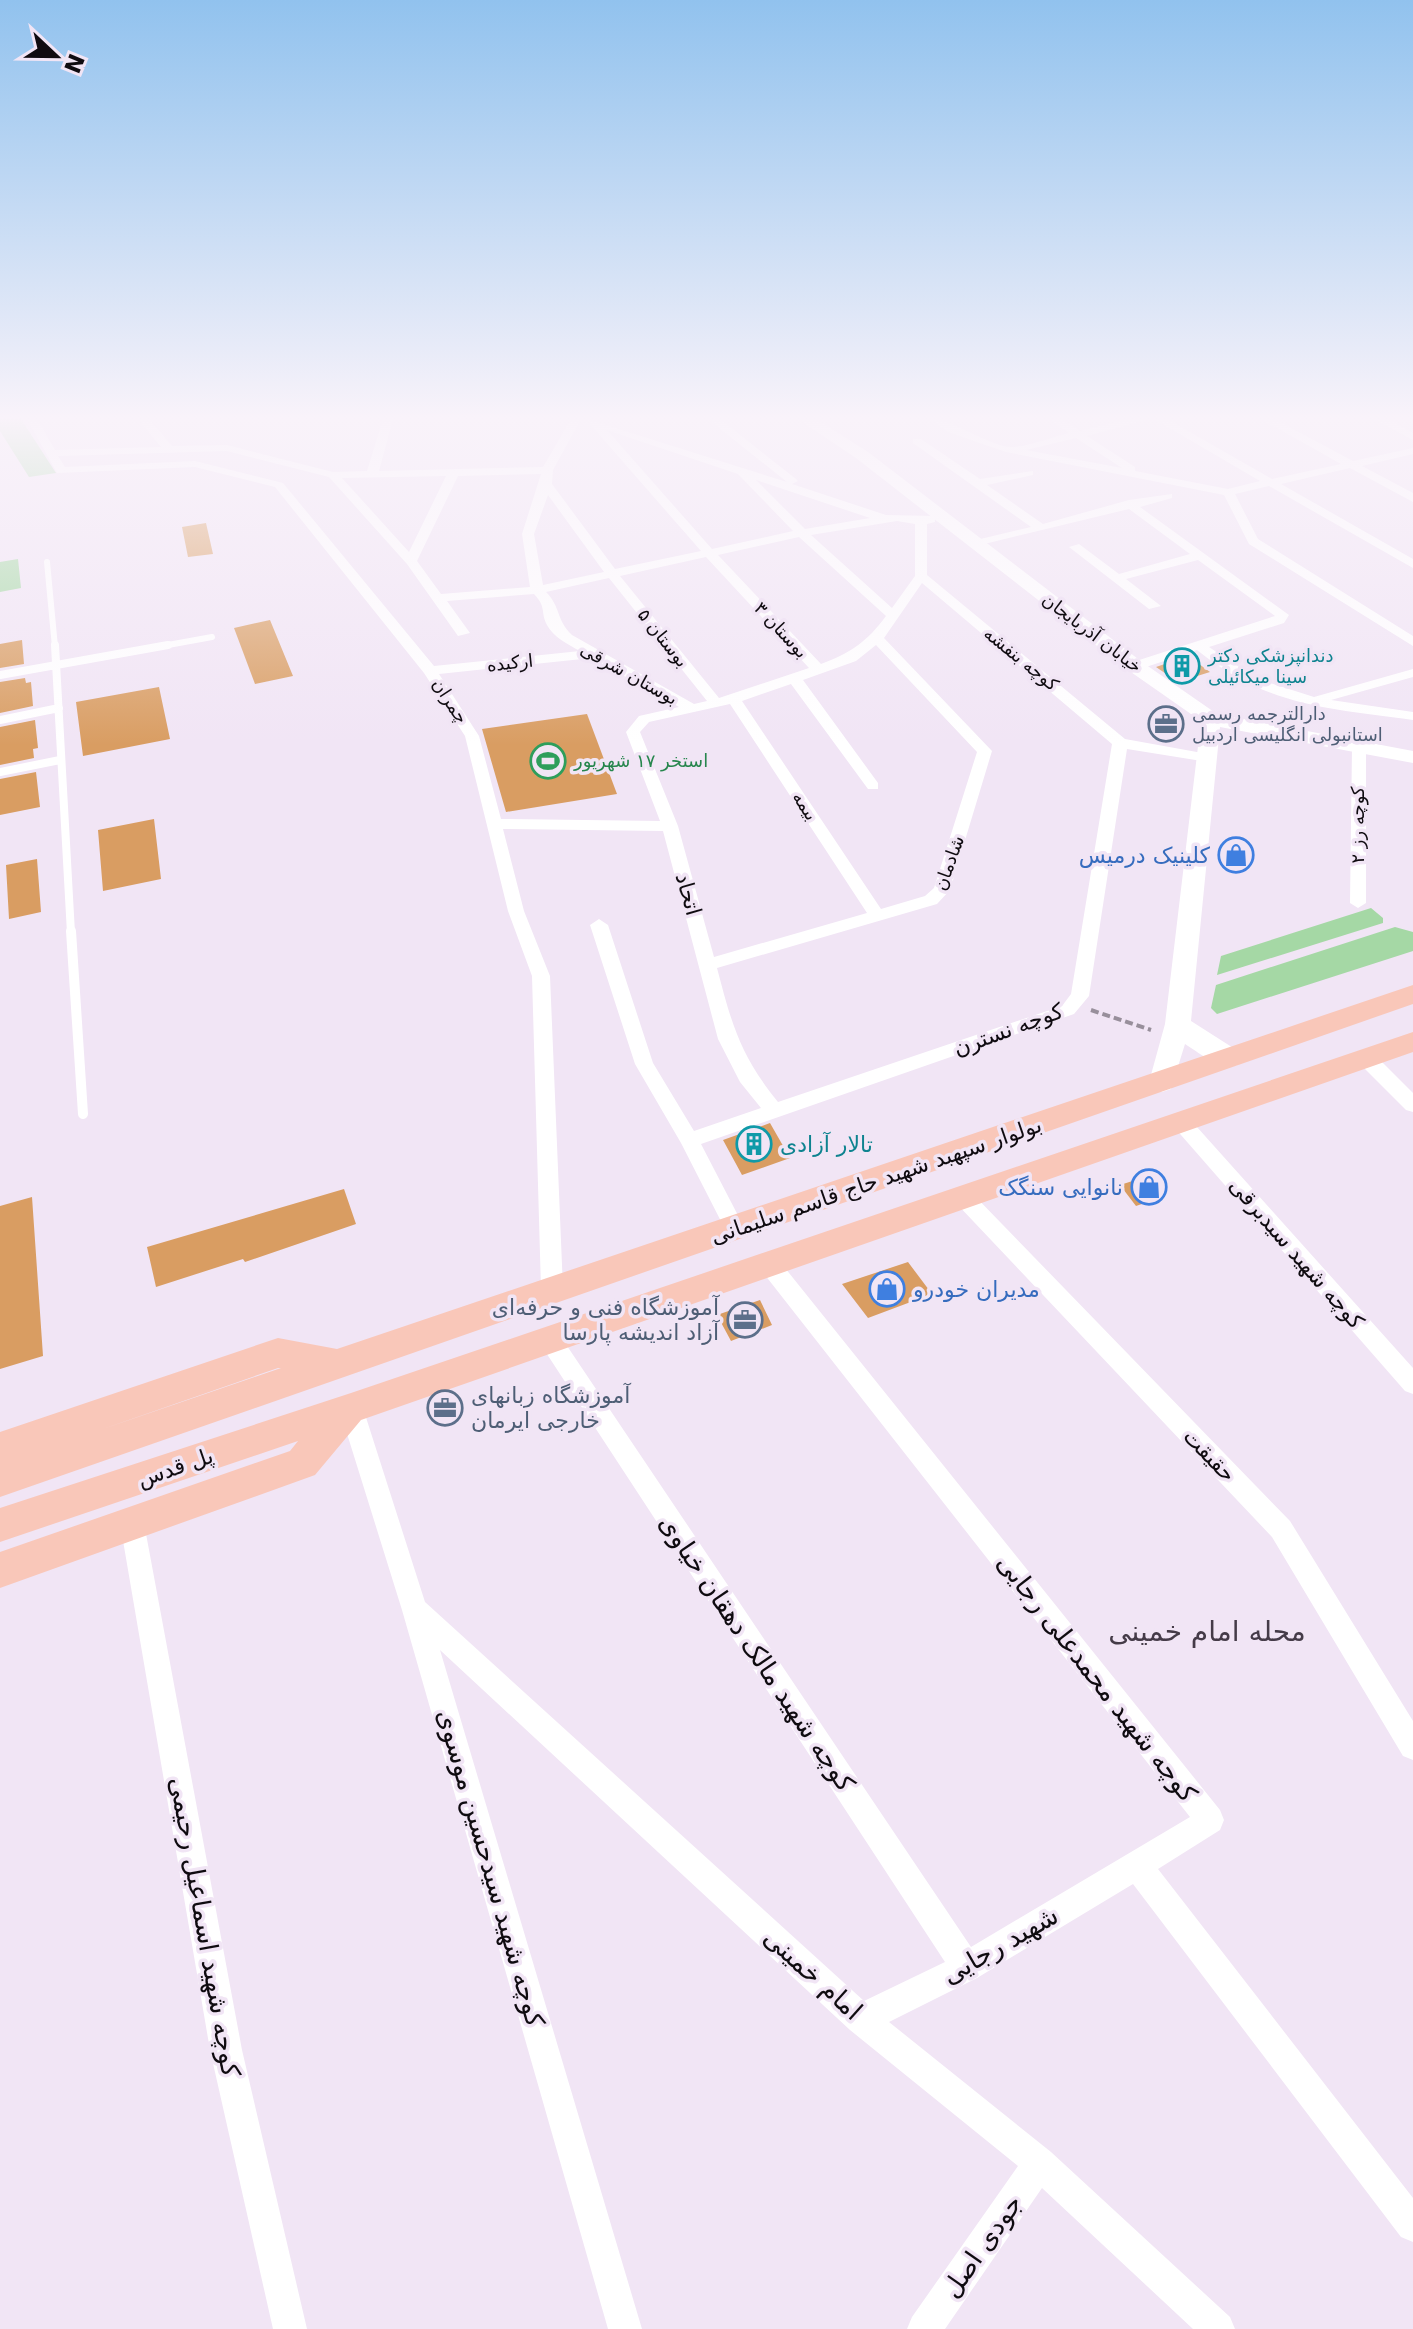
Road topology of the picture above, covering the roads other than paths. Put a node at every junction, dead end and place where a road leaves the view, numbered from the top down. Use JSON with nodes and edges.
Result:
{"nodes":[{"id":1,"x":316,"y":528,"type":"edge"},
{"id":2,"x":381,"y":528,"type":"edge"},
{"id":3,"x":427,"y":528,"type":"edge"},
{"id":4,"x":530,"y":528,"type":"edge"},
{"id":5,"x":581,"y":528,"type":"edge"},
{"id":6,"x":687,"y":528,"type":"edge"},
{"id":7,"x":797,"y":528,"type":"edge"},
{"id":8,"x":834,"y":528,"type":"edge"},
{"id":9,"x":929,"y":528,"type":"edge"},
{"id":10,"x":946,"y":528,"type":"edge"},
{"id":11,"x":1037,"y":528,"type":"edge"},
{"id":12,"x":1162,"y":528,"type":"edge"},
{"id":13,"x":1246,"y":528,"type":"edge"},
{"id":14,"x":1348,"y":528,"type":"edge"},
{"id":15,"x":802,"y":533,"type":"junction"},
{"id":16,"x":976,"y":544,"type":"junction"},
{"id":17,"x":1075,"y":547,"type":"dead end"},
{"id":18,"x":709,"y":553,"type":"junction"},
{"id":19,"x":1201,"y":555,"type":"junction"},
{"id":20,"x":411,"y":561,"type":"junction"},
{"id":21,"x":47,"y":562,"type":"dead end"},
{"id":22,"x":1413,"y":564,"type":"edge"},
{"id":23,"x":611,"y":573,"type":"junction"},
{"id":24,"x":921,"y":576,"type":"junction"},
{"id":25,"x":1117,"y":578,"type":"junction"},
{"id":26,"x":537,"y":590,"type":"junction"},
{"id":27,"x":440,"y":598,"type":"junction"},
{"id":28,"x":1154,"y":606,"type":"dead end"},
{"id":29,"x":891,"y":614,"type":"junction"},
{"id":30,"x":463,"y":633,"type":"dead end"},
{"id":31,"x":212,"y":637,"type":"dead end"},
{"id":32,"x":877,"y":638,"type":"junction"},
{"id":33,"x":1413,"y":642,"type":"edge"},
{"id":34,"x":1199,"y":645,"type":"junction"},
{"id":35,"x":591,"y":654,"type":"junction"},
{"id":36,"x":57,"y":665,"type":"junction"},
{"id":37,"x":1135,"y":666,"type":"junction"},
{"id":38,"x":430,"y":671,"type":"junction"},
{"id":39,"x":820,"y":671,"type":"junction"},
{"id":40,"x":1413,"y":673,"type":"edge"},
{"id":41,"x":0,"y":675,"type":"edge"},
{"id":42,"x":795,"y":679,"type":"junction"},
{"id":43,"x":734,"y":699,"type":"junction"},
{"id":44,"x":1315,"y":700,"type":"junction"},
{"id":45,"x":716,"y":703,"type":"junction"},
{"id":46,"x":689,"y":707,"type":"junction"},
{"id":47,"x":59,"y":708,"type":"junction"},
{"id":48,"x":1413,"y":716,"type":"edge"},
{"id":49,"x":1211,"y":719,"type":"junction"},
{"id":50,"x":0,"y":720,"type":"edge"},
{"id":51,"x":1120,"y":743,"type":"junction"},
{"id":52,"x":1359,"y":747,"type":"junction"},
{"id":53,"x":1413,"y":757,"type":"edge"},
{"id":54,"x":1208,"y":758,"type":"junction"},
{"id":55,"x":60,"y":760,"type":"junction"},
{"id":56,"x":0,"y":772,"type":"edge"},
{"id":57,"x":873,"y":786,"type":"dead end"},
{"id":58,"x":493,"y":824,"type":"junction"},
{"id":59,"x":670,"y":826,"type":"junction"},
{"id":60,"x":1358,"y":903,"type":"dead end"},
{"id":61,"x":876,"y":914,"type":"junction"},
{"id":62,"x":599,"y":925,"type":"dead end"},
{"id":63,"x":708,"y":965,"type":"junction"},
{"id":64,"x":1413,"y":994,"type":"edge"},
{"id":65,"x":1175,"y":1030,"type":"junction"},
{"id":66,"x":1413,"y":1042,"type":"edge"},
{"id":67,"x":1229,"y":1058,"type":"junction"},
{"id":68,"x":1366,"y":1058,"type":"junction"},
{"id":69,"x":1162,"y":1082,"type":"junction"},
{"id":70,"x":1413,"y":1105,"type":"edge"},
{"id":71,"x":773,"y":1109,"type":"junction"},
{"id":72,"x":83,"y":1114,"type":"dead end"},
{"id":73,"x":1181,"y":1122,"type":"junction"},
{"id":74,"x":689,"y":1140,"type":"junction"},
{"id":75,"x":963,"y":1197,"type":"junction"},
{"id":76,"x":734,"y":1227,"type":"junction"},
{"id":77,"x":769,"y":1264,"type":"junction"},
{"id":78,"x":552,"y":1289,"type":"junction"},
{"id":79,"x":549,"y":1338,"type":"junction"},
{"id":80,"x":338,"y":1363,"type":"junction"},
{"id":81,"x":1413,"y":1384,"type":"edge"},
{"id":82,"x":351,"y":1408,"type":"junction"},
{"id":83,"x":0,"y":1448,"type":"edge"},
{"id":84,"x":0,"y":1480,"type":"edge"},
{"id":85,"x":132,"y":1523,"type":"junction"},
{"id":86,"x":0,"y":1525,"type":"edge"},
{"id":87,"x":0,"y":1570,"type":"edge"},
{"id":88,"x":415,"y":1610,"type":"junction"},
{"id":89,"x":1413,"y":1746,"type":"edge"},
{"id":90,"x":1137,"y":1866,"type":"junction"},
{"id":91,"x":966,"y":1967,"type":"junction"},
{"id":92,"x":861,"y":2019,"type":"junction"},
{"id":93,"x":1040,"y":2163,"type":"junction"},
{"id":94,"x":1413,"y":2225,"type":"edge"},
{"id":95,"x":290,"y":2329,"type":"edge"},
{"id":96,"x":625,"y":2329,"type":"edge"},
{"id":97,"x":924,"y":2329,"type":"edge"},
{"id":98,"x":1218,"y":2329,"type":"edge"}],
"edges":[{"from":1,"to":38,"type":"street","name":"چمران"},
{"from":2,"to":20,"type":"street"},
{"from":3,"to":20,"type":"street"},
{"from":4,"to":26,"type":"street","name":"بوستان شرقی"},
{"from":5,"to":23,"type":"street","name":"بوستان ۵"},
{"from":6,"to":18,"type":"street","name":"بوستان ۳"},
{"from":7,"to":15,"type":"street"},
{"from":8,"to":15,"type":"street"},
{"from":9,"to":24,"type":"street"},
{"from":10,"to":16,"type":"street","name":"خیابان آذربایجان"},
{"from":11,"to":16,"type":"street"},
{"from":12,"to":19,"type":"street"},
{"from":13,"to":33,"type":"street"},
{"from":14,"to":22,"type":"street"},
{"from":15,"to":18,"type":"street"},
{"from":15,"to":29,"type":"street"},
{"from":16,"to":37,"type":"street","name":"خیابان آذربایجان"},
{"from":17,"to":25,"type":"street"},
{"from":18,"to":23,"type":"street"},
{"from":18,"to":39,"type":"street","name":"بوستان ۳"},
{"from":19,"to":25,"type":"street"},
{"from":19,"to":34,"type":"street"},
{"from":20,"to":27,"type":"street"},
{"from":21,"to":36,"type":"lane"},
{"from":23,"to":26,"type":"street"},
{"from":23,"to":45,"type":"street","name":"بوستان ۵"},
{"from":24,"to":29,"type":"street","name":"بوستان شرقی"},
{"from":24,"to":51,"type":"street","name":"کوچه بنفشه"},
{"from":25,"to":28,"type":"street"},
{"from":26,"to":27,"type":"street"},
{"from":26,"to":35,"type":"street","name":"بوستان شرقی"},
{"from":27,"to":30,"type":"street"},
{"from":29,"to":32,"type":"street","name":"بوستان شرقی"},
{"from":31,"to":36,"type":"lane"},
{"from":32,"to":39,"type":"street","name":"بوستان شرقی"},
{"from":32,"to":61,"type":"street","name":"شادمان"},
{"from":34,"to":37,"type":"street"},
{"from":34,"to":44,"type":"street"},
{"from":35,"to":38,"type":"street","name":"ارکیده"},
{"from":35,"to":46,"type":"street","name":"بوستان شرقی"},
{"from":36,"to":41,"type":"lane"},
{"from":36,"to":47,"type":"lane"},
{"from":37,"to":49,"type":"street","name":"خیابان آذربایجان"},
{"from":38,"to":58,"type":"street","name":"چمران"},
{"from":39,"to":42,"type":"street","name":"بوستان شرقی"},
{"from":40,"to":44,"type":"street"},
{"from":42,"to":43,"type":"street","name":"بوستان شرقی"},
{"from":42,"to":57,"type":"street"},
{"from":43,"to":45,"type":"street","name":"بوستان شرقی"},
{"from":43,"to":61,"type":"street","name":"بیمه"},
{"from":44,"to":48,"type":"street"},
{"from":45,"to":46,"type":"street","name":"بوستان شرقی"},
{"from":46,"to":59,"type":"street","name":"اتحاد"},
{"from":47,"to":50,"type":"lane"},
{"from":47,"to":55,"type":"lane"},
{"from":49,"to":52,"type":"street","name":"خیابان آذربایجان"},
{"from":49,"to":54,"type":"street"},
{"from":51,"to":54,"type":"street"},
{"from":51,"to":71,"type":"street","name":"کوچه نسترن"},
{"from":52,"to":53,"type":"street","name":"خیابان آذربایجان"},
{"from":52,"to":60,"type":"street","name":"کوچه رز ۲"},
{"from":54,"to":65,"type":"street"},
{"from":55,"to":56,"type":"lane"},
{"from":55,"to":72,"type":"lane"},
{"from":58,"to":59,"type":"street"},
{"from":58,"to":78,"type":"street","name":"چمران"},
{"from":59,"to":63,"type":"street","name":"اتحاد"},
{"from":61,"to":63,"type":"street","name":"شادمان"},
{"from":62,"to":74,"type":"street"},
{"from":63,"to":71,"type":"street","name":"اتحاد"},
{"from":64,"to":67,"type":"main road","name":"بولوار سپهبد شهید حاج قاسم سلیمانی"},
{"from":65,"to":67,"type":"street"},
{"from":65,"to":69,"type":"street"},
{"from":66,"to":68,"type":"main road","name":"بولوار سپهبد شهید حاج قاسم سلیمانی"},
{"from":67,"to":69,"type":"main road","name":"بولوار سپهبد شهید حاج قاسم سلیمانی"},
{"from":68,"to":70,"type":"street"},
{"from":68,"to":73,"type":"main road","name":"بولوار سپهبد شهید حاج قاسم سلیمانی"},
{"from":69,"to":76,"type":"main road","name":"بولوار سپهبد شهید حاج قاسم سلیمانی"},
{"from":71,"to":74,"type":"street","name":"کوچه نسترن"},
{"from":73,"to":75,"type":"main road","name":"بولوار سپهبد شهید حاج قاسم سلیمانی"},
{"from":73,"to":81,"type":"street","name":"کوچه شهید سیدبرقی"},
{"from":74,"to":76,"type":"street"},
{"from":75,"to":77,"type":"main road","name":"بولوار سپهبد شهید حاج قاسم سلیمانی"},
{"from":75,"to":89,"type":"street","name":"حقیقت"},
{"from":76,"to":78,"type":"main road","name":"بولوار سپهبد شهید حاج قاسم سلیمانی"},
{"from":77,"to":79,"type":"main road","name":"بولوار سپهبد شهید حاج قاسم سلیمانی"},
{"from":77,"to":90,"type":"street","name":"کوچه شهید محمدعلی رجایی"},
{"from":78,"to":80,"type":"main road","name":"بولوار سپهبد شهید حاج قاسم سلیمانی"},
{"from":79,"to":82,"type":"main road","name":"بولوار سپهبد شهید حاج قاسم سلیمانی"},
{"from":79,"to":91,"type":"street","name":"کوچه شهید مالک دهقان‌ خیاوی"},
{"from":80,"to":83,"type":"main road"},
{"from":80,"to":84,"type":"main road","name":"پل قدس"},
{"from":82,"to":85,"type":"main road"},
{"from":82,"to":86,"type":"main road","name":"پل قدس"},
{"from":82,"to":88,"type":"street","name":"کوچه شهید سیدحسین موسوی"},
{"from":85,"to":87,"type":"main road"},
{"from":85,"to":95,"type":"street","name":"کوچه شهید اسماعیل رحیمی"},
{"from":88,"to":92,"type":"street","name":"امام خمینی"},
{"from":88,"to":96,"type":"street","name":"کوچه شهید سیدحسین موسوی"},
{"from":90,"to":91,"type":"street","name":"شهید رجایی"},
{"from":90,"to":94,"type":"street"},
{"from":91,"to":92,"type":"street","name":"شهید رجایی"},
{"from":92,"to":93,"type":"street","name":"امام خمینی"},
{"from":93,"to":97,"type":"street","name":"جودی اصل"},
{"from":93,"to":98,"type":"street","name":"امام خمینی"}]}
